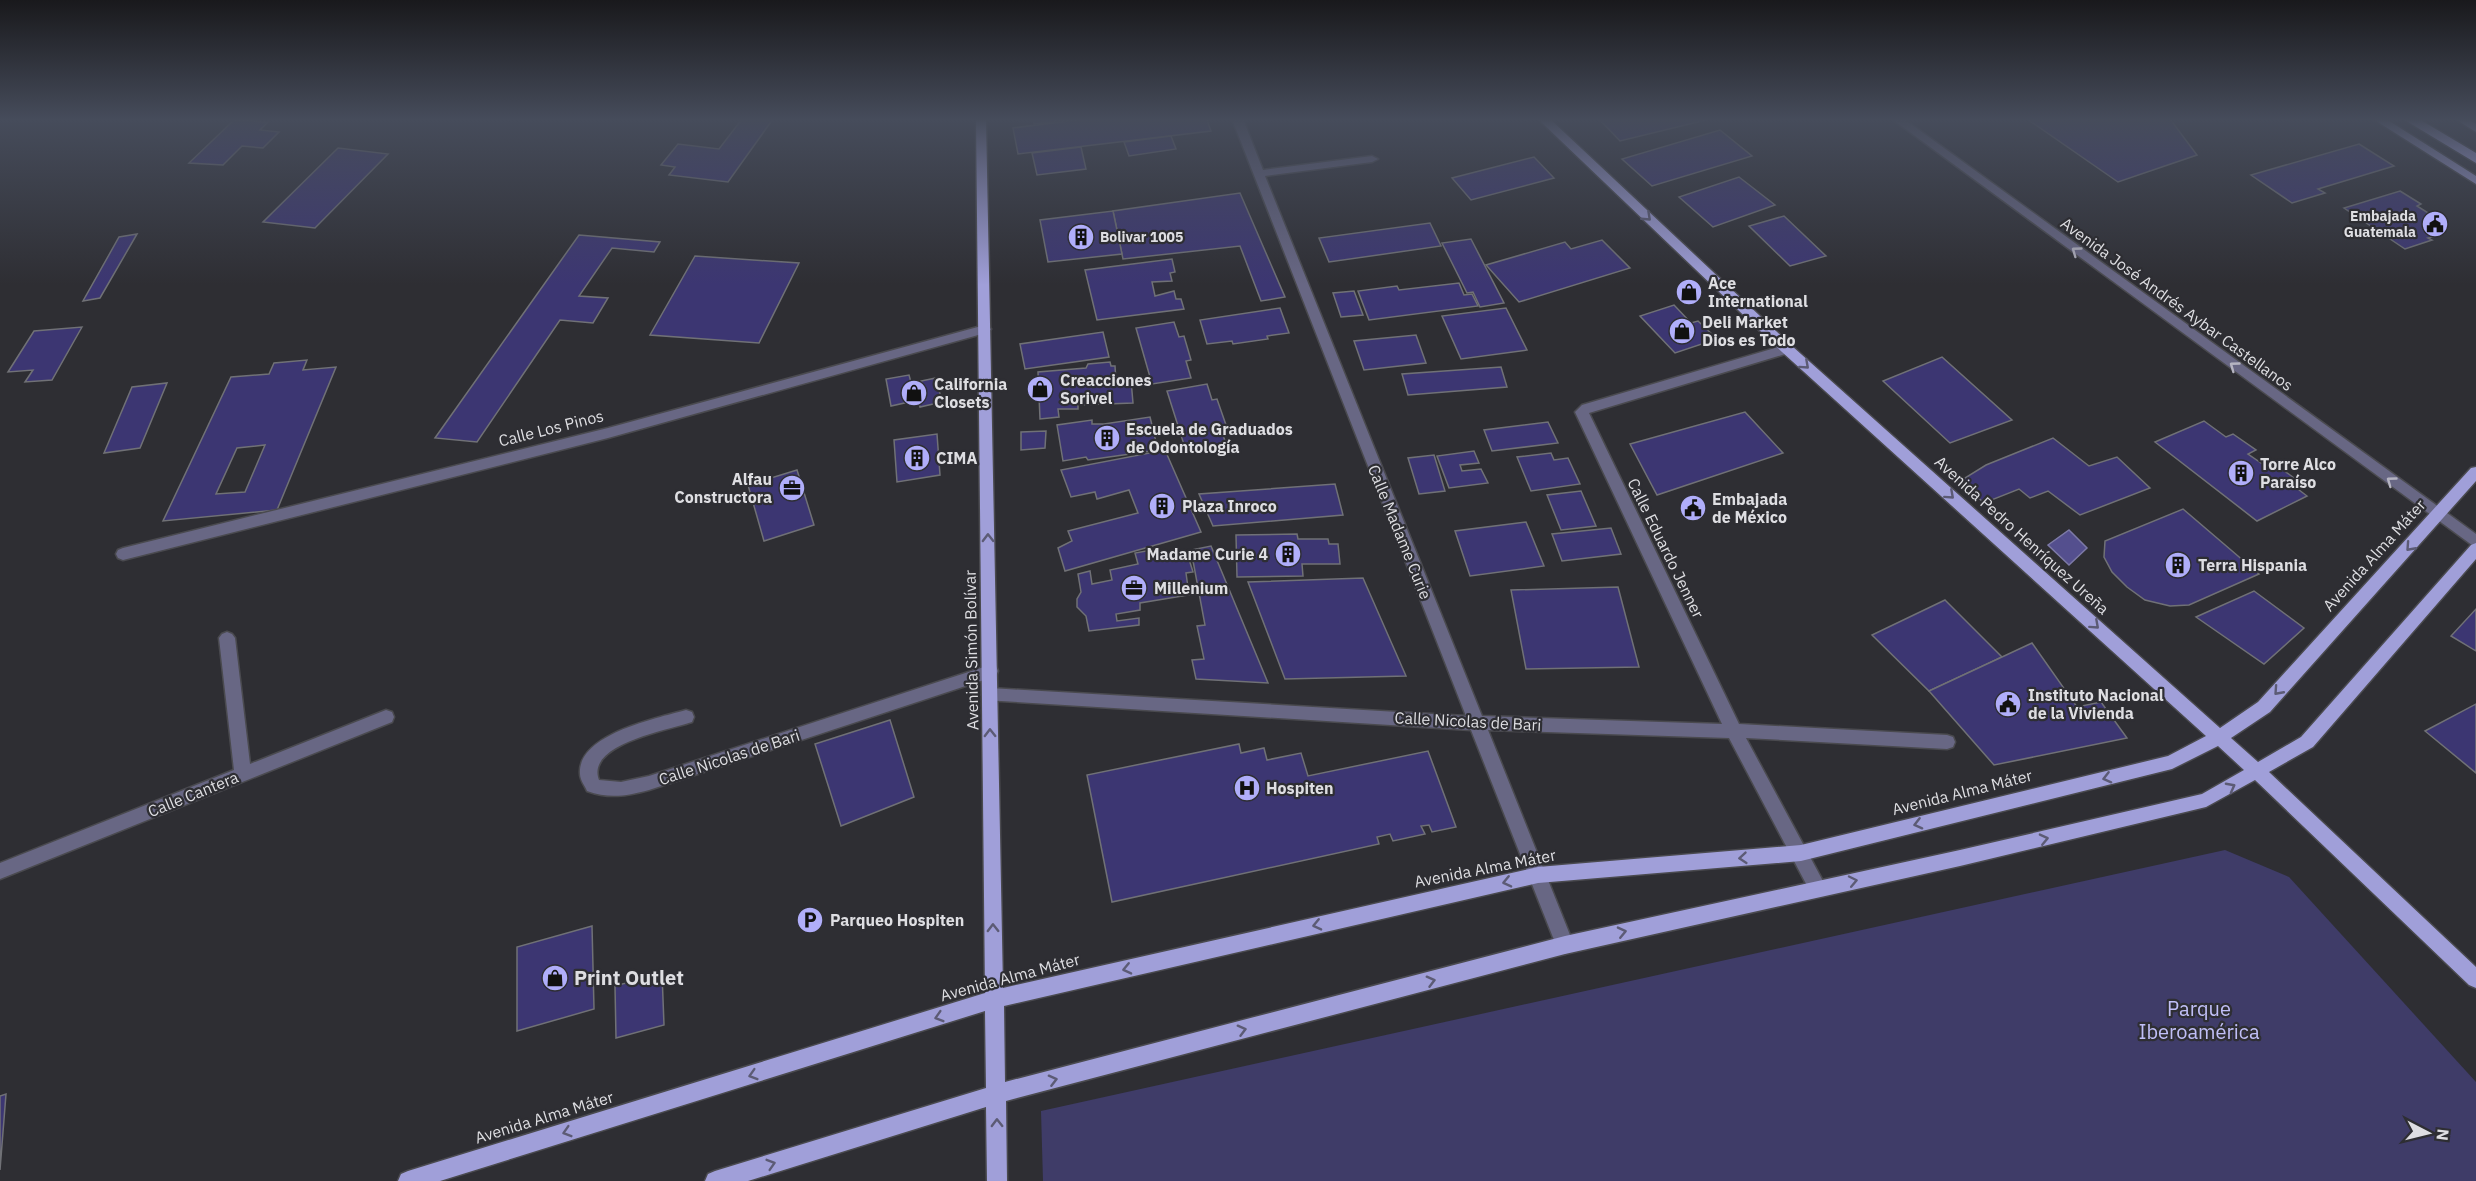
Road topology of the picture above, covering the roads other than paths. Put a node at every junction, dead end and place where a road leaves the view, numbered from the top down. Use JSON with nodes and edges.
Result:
{"nodes":[{"id":1,"x":982,"y":174,"type":"edge"},
{"id":2,"x":1258,"y":174,"type":"edge"},
{"id":3,"x":1601,"y":174,"type":"edge"},
{"id":4,"x":1972,"y":174,"type":"edge"},
{"id":5,"x":2458,"y":174,"type":"edge"},
{"id":6,"x":2476,"y":194,"type":"edge"},
{"id":7,"x":985,"y":328,"type":"junction"},
{"id":8,"x":1787,"y":349,"type":"junction"},
{"id":9,"x":2476,"y":471,"type":"edge"},
{"id":10,"x":2438,"y":516,"type":"junction"},
{"id":11,"x":2476,"y":542,"type":"edge"},
{"id":12,"x":2476,"y":549,"type":"edge"},
{"id":13,"x":123,"y":554,"type":"dead end"},
{"id":14,"x":226,"y":638,"type":"dead end"},
{"id":15,"x":990,"y":670,"type":"junction"},
{"id":16,"x":990,"y":695,"type":"junction"},
{"id":17,"x":386,"y":717,"type":"dead end"},
{"id":18,"x":686,"y":717,"type":"dead end"},
{"id":19,"x":1476,"y":723,"type":"junction"},
{"id":20,"x":1734,"y":731,"type":"junction"},
{"id":21,"x":2219,"y":737,"type":"junction"},
{"id":22,"x":1947,"y":742,"type":"dead end"},
{"id":23,"x":2258,"y":772,"type":"junction"},
{"id":24,"x":243,"y":774,"type":"junction"},
{"id":25,"x":1801,"y":853,"type":"junction"},
{"id":26,"x":0,"y":871,"type":"edge"},
{"id":27,"x":1538,"y":875,"type":"junction"},
{"id":28,"x":1818,"y":888,"type":"junction"},
{"id":29,"x":1565,"y":945,"type":"junction"},
{"id":30,"x":2476,"y":979,"type":"edge"},
{"id":31,"x":995,"y":999,"type":"junction"},
{"id":32,"x":997,"y":1095,"type":"junction"},
{"id":33,"x":408,"y":1181,"type":"edge"},
{"id":34,"x":715,"y":1181,"type":"edge"},
{"id":35,"x":997,"y":1181,"type":"edge"}],
"edges":[{"from":1,"to":7,"type":"main road","name":"Avenida Simón Bolívar"},
{"from":2,"to":19,"type":"street","name":"Calle Madame Curie"},
{"from":3,"to":8,"type":"main road","name":"Avenida Pedro Henríquez Ureña","one_way":true},
{"from":10,"to":4,"type":"street","name":"Avenida José Andrés Aybar Castellanos","one_way":true},
{"from":5,"to":6,"type":"main road"},
{"from":7,"to":13,"type":"street","name":"Calle Los Pinos"},
{"from":15,"to":7,"type":"main road","name":"Avenida Simón Bolívar","one_way":true},
{"from":8,"to":20,"type":"street","name":"Calle Eduardo Jenner"},
{"from":8,"to":21,"type":"main road","name":"Avenida Pedro Henríquez Ureña","one_way":true},
{"from":9,"to":10,"type":"main road","name":"Avenida Alma Máter"},
{"from":10,"to":11,"type":"street","name":"Avenida José Andrés Aybar Castellanos"},
{"from":10,"to":21,"type":"main road","name":"Avenida Alma Máter","one_way":true},
{"from":12,"to":23,"type":"main road"},
{"from":14,"to":24,"type":"street"},
{"from":15,"to":16,"type":"main road","name":"Avenida Simón Bolívar"},
{"from":15,"to":18,"type":"street","name":"Calle Nicolas de Bari"},
{"from":16,"to":19,"type":"street","name":"Calle Nicolas de Bari"},
{"from":31,"to":16,"type":"main road","name":"Avenida Simón Bolívar","one_way":true},
{"from":17,"to":24,"type":"street","name":"Calle Cantera"},
{"from":19,"to":20,"type":"street","name":"Calle Nicolas de Bari"},
{"from":19,"to":27,"type":"street","name":"Calle Madame Curie"},
{"from":20,"to":22,"type":"street","name":"Calle Nicolas de Bari"},
{"from":20,"to":25,"type":"street","name":"Calle Eduardo Jenner"},
{"from":21,"to":23,"type":"main road","name":"Avenida Pedro Henríquez Ureña"},
{"from":21,"to":25,"type":"main road","name":"Avenida Alma Máter","one_way":true},
{"from":28,"to":23,"type":"main road","one_way":true},
{"from":23,"to":30,"type":"main road","name":"Avenida Pedro Henríquez Ureña"},
{"from":24,"to":26,"type":"street","name":"Calle Cantera"},
{"from":25,"to":27,"type":"main road","name":"Avenida Alma Máter","one_way":true},
{"from":25,"to":28,"type":"street","name":"Calle Eduardo Jenner"},
{"from":27,"to":29,"type":"street","name":"Calle Madame Curie"},
{"from":27,"to":31,"type":"main road","name":"Avenida Alma Máter","one_way":true},
{"from":29,"to":28,"type":"main road","one_way":true},
{"from":32,"to":29,"type":"main road","one_way":true},
{"from":31,"to":32,"type":"main road","name":"Avenida Simón Bolívar"},
{"from":31,"to":33,"type":"main road","name":"Avenida Alma Máter","one_way":true},
{"from":34,"to":32,"type":"main road","one_way":true},
{"from":35,"to":32,"type":"main road","name":"Avenida Simón Bolívar","one_way":true}]}
